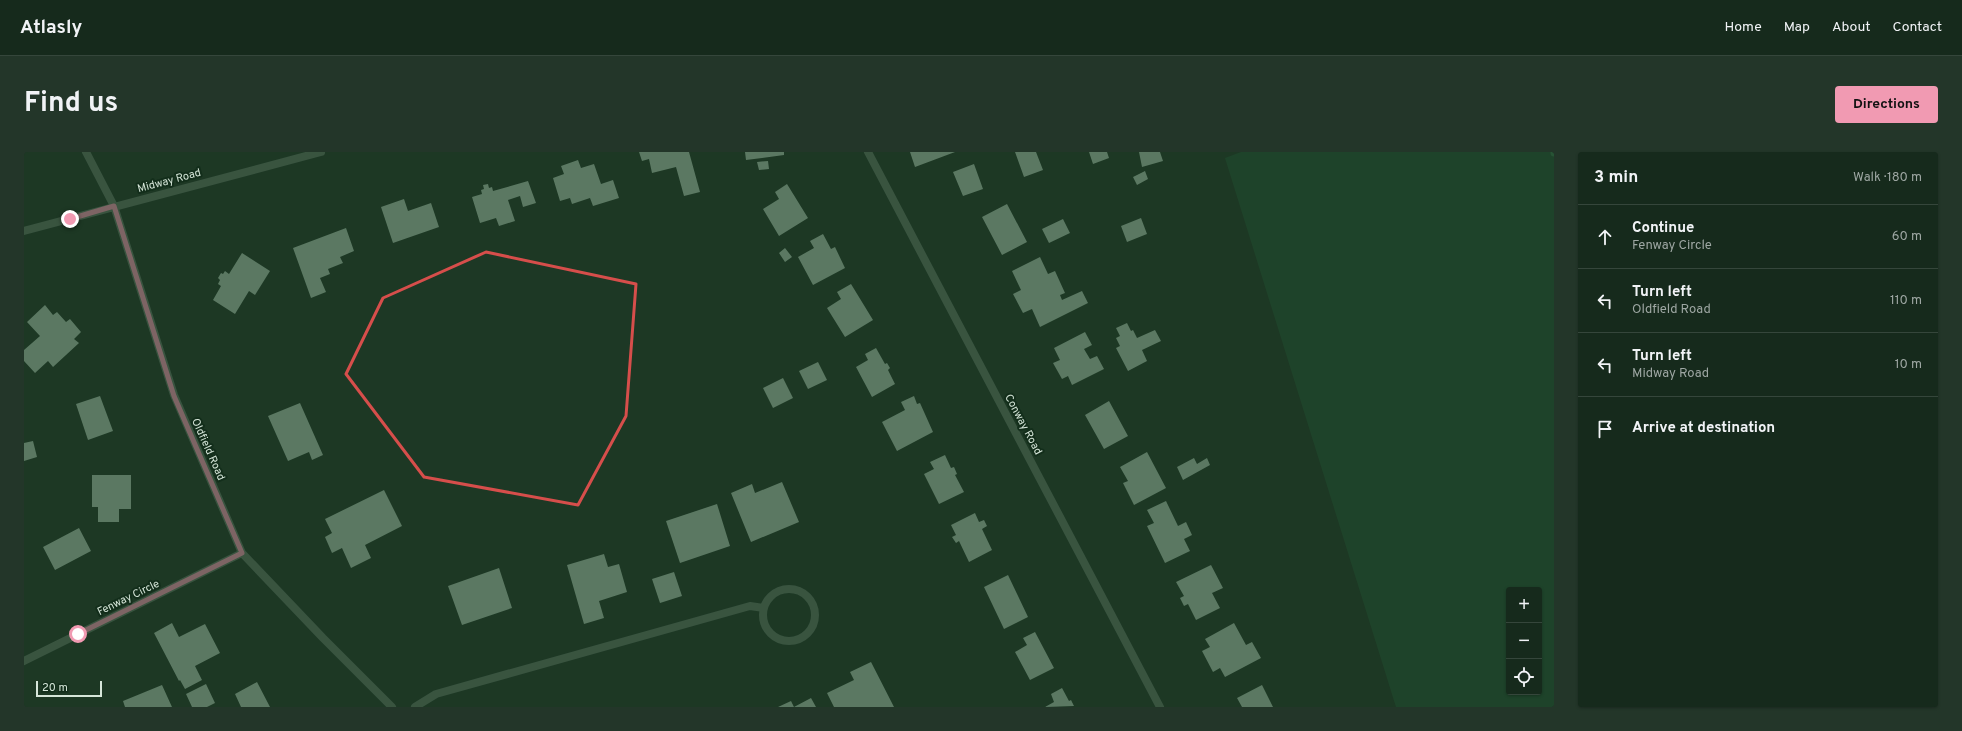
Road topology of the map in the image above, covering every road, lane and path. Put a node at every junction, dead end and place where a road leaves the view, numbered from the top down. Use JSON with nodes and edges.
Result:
{"nodes":[{"id":1,"x":86,"y":152,"type":"edge"},
{"id":2,"x":321,"y":152,"type":"edge"},
{"id":3,"x":868,"y":152,"type":"edge"},
{"id":4,"x":114,"y":206,"type":"junction"},
{"id":5,"x":24,"y":232,"type":"edge"},
{"id":6,"x":242,"y":553,"type":"junction"},
{"id":7,"x":764,"y":608,"type":"junction"},
{"id":8,"x":24,"y":661,"type":"edge"},
{"id":9,"x":392,"y":707,"type":"edge"},
{"id":10,"x":415,"y":707,"type":"edge"},
{"id":11,"x":1160,"y":707,"type":"edge"}],
"edges":[{"from":1,"to":4,"type":"street","name":"Oldfield Road"},
{"from":2,"to":4,"type":"street","name":"Midway Road"},
{"from":3,"to":11,"type":"street","name":"Conway Road"},
{"from":4,"to":5,"type":"street","name":"Midway Road"},
{"from":4,"to":6,"type":"street","name":"Oldfield Road"},
{"from":6,"to":8,"type":"street","name":"Fenway Circle"},
{"from":6,"to":9,"type":"street","name":"Oldfield Road"},
{"from":7,"to":7,"type":"street"},
{"from":7,"to":10,"type":"street"}]}
